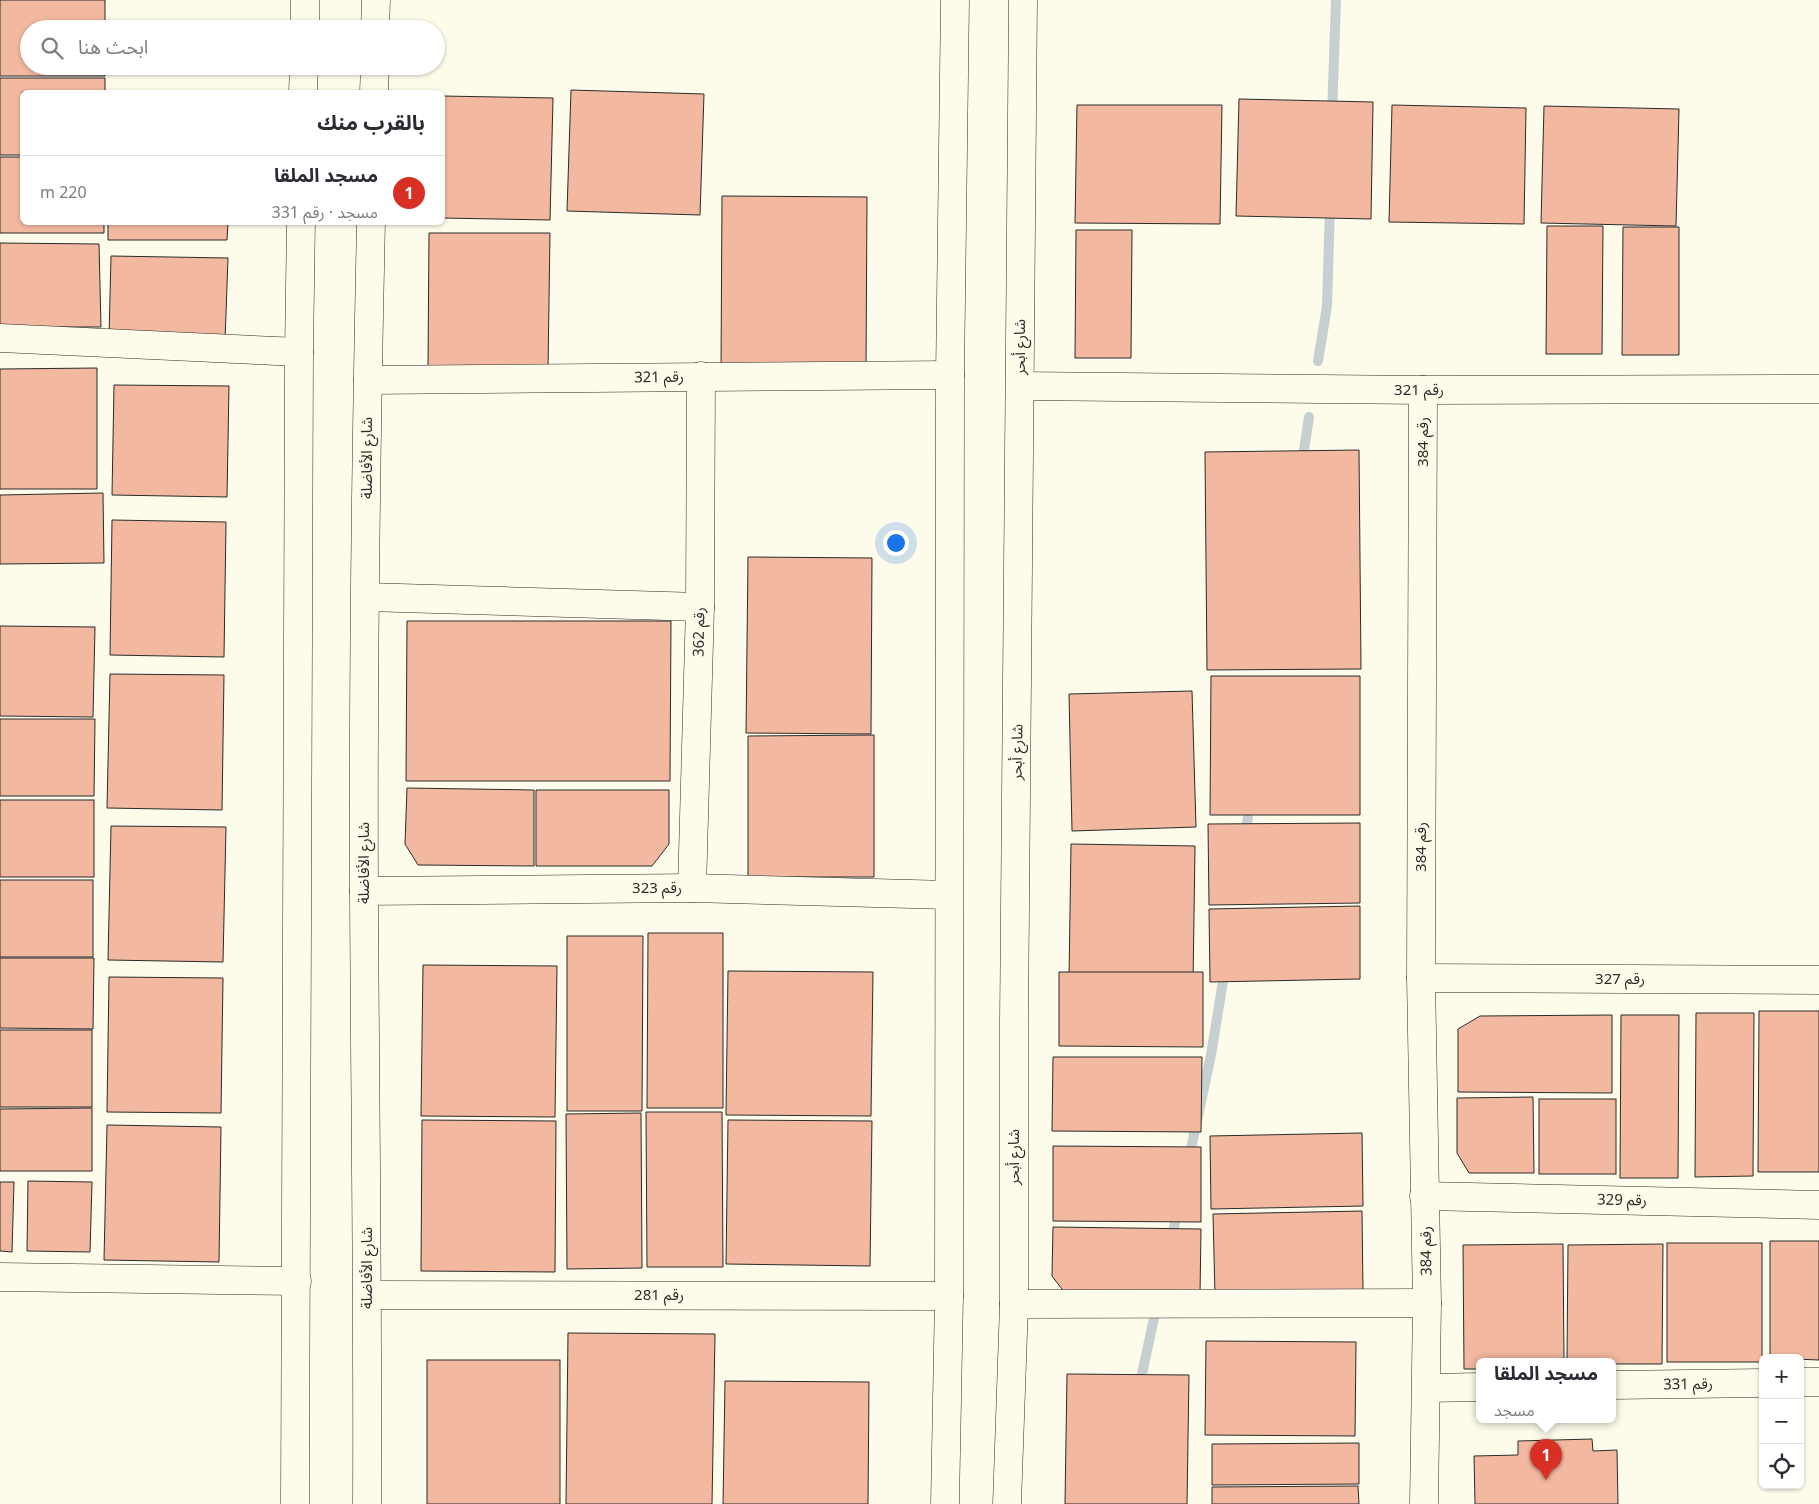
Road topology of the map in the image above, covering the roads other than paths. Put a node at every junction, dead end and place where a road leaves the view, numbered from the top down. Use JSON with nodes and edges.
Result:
{"nodes":[{"id":1,"x":305,"y":0,"type":"edge"},
{"id":2,"x":376,"y":0,"type":"edge"},
{"id":3,"x":955,"y":0,"type":"edge"},
{"id":4,"x":1023,"y":0,"type":"edge"},
{"id":5,"x":305,"y":20,"type":"edge"},
{"id":6,"x":375,"y":20,"type":"edge"},
{"id":7,"x":304,"y":75,"type":"edge"},
{"id":8,"x":374,"y":75,"type":"edge"},
{"id":9,"x":304,"y":90,"type":"edge"},
{"id":10,"x":374,"y":90,"type":"edge"},
{"id":11,"x":301,"y":225,"type":"edge"},
{"id":12,"x":371,"y":225,"type":"edge"},
{"id":13,"x":0,"y":338,"type":"edge"},
{"id":14,"x":299,"y":352,"type":"junction"},
{"id":15,"x":950,"y":375,"type":"junction"},
{"id":16,"x":701,"y":376,"type":"junction"},
{"id":17,"x":368,"y":380,"type":"junction"},
{"id":18,"x":1020,"y":386,"type":"junction"},
{"id":19,"x":1819,"y":389,"type":"edge"},
{"id":20,"x":1423,"y":390,"type":"junction"},
{"id":21,"x":366,"y":598,"type":"junction"},
{"id":22,"x":700,"y":607,"type":"junction"},
{"id":23,"x":692,"y":888,"type":"junction"},
{"id":24,"x":364,"y":891,"type":"junction"},
{"id":25,"x":949,"y":895,"type":"junction"},
{"id":26,"x":1421,"y":978,"type":"junction"},
{"id":27,"x":1819,"y":980,"type":"edge"},
{"id":28,"x":1424,"y":1196,"type":"junction"},
{"id":29,"x":1819,"y":1205,"type":"edge"},
{"id":30,"x":0,"y":1277,"type":"edge"},
{"id":31,"x":297,"y":1281,"type":"junction"},
{"id":32,"x":368,"y":1295,"type":"junction"},
{"id":33,"x":949,"y":1296,"type":"junction"},
{"id":34,"x":1427,"y":1303,"type":"junction"},
{"id":35,"x":1014,"y":1304,"type":"junction"},
{"id":36,"x":1804,"y":1382,"type":"edge"},
{"id":37,"x":1819,"y":1382,"type":"edge"},
{"id":38,"x":1759,"y":1383,"type":"edge"},
{"id":39,"x":1616,"y":1385,"type":"edge"},
{"id":40,"x":1476,"y":1387,"type":"edge"},
{"id":41,"x":1427,"y":1388,"type":"junction"},
{"id":42,"x":295,"y":1504,"type":"edge"},
{"id":43,"x":367,"y":1504,"type":"edge"},
{"id":44,"x":945,"y":1504,"type":"edge"},
{"id":45,"x":1007,"y":1504,"type":"edge"},
{"id":46,"x":1424,"y":1504,"type":"edge"}],
"edges":[{"from":1,"to":5,"type":"street"},
{"from":2,"to":6,"type":"street"},
{"from":3,"to":15,"type":"street"},
{"from":4,"to":18,"type":"street","name":"شارع أبحر"},
{"from":7,"to":9,"type":"street"},
{"from":8,"to":10,"type":"street"},
{"from":11,"to":14,"type":"street"},
{"from":12,"to":17,"type":"street","name":"شارع الأفاضلة"},
{"from":13,"to":14,"type":"street"},
{"from":14,"to":31,"type":"street"},
{"from":15,"to":16,"type":"street","name":"رقم 321"},
{"from":15,"to":25,"type":"street"},
{"from":16,"to":17,"type":"street","name":"رقم 321"},
{"from":16,"to":22,"type":"street","name":"رقم 362"},
{"from":17,"to":21,"type":"street","name":"شارع الأفاضلة"},
{"from":18,"to":20,"type":"street","name":"رقم 321"},
{"from":18,"to":35,"type":"street","name":"شارع أبحر"},
{"from":19,"to":20,"type":"street","name":"رقم 321"},
{"from":20,"to":26,"type":"street","name":"رقم 384"},
{"from":21,"to":22,"type":"street"},
{"from":21,"to":24,"type":"street","name":"شارع الأفاضلة"},
{"from":22,"to":23,"type":"street","name":"رقم 362"},
{"from":23,"to":24,"type":"street","name":"رقم 323"},
{"from":23,"to":25,"type":"street","name":"رقم 323"},
{"from":24,"to":32,"type":"street","name":"شارع الأفاضلة"},
{"from":25,"to":33,"type":"street"},
{"from":26,"to":27,"type":"street","name":"رقم 327"},
{"from":26,"to":28,"type":"street","name":"رقم 384"},
{"from":28,"to":29,"type":"street","name":"رقم 329"},
{"from":28,"to":34,"type":"street","name":"رقم 384"},
{"from":30,"to":31,"type":"street"},
{"from":31,"to":42,"type":"street"},
{"from":32,"to":33,"type":"street","name":"رقم 281"},
{"from":32,"to":43,"type":"street","name":"شارع الأفاضلة"},
{"from":33,"to":44,"type":"street"},
{"from":34,"to":35,"type":"street"},
{"from":34,"to":41,"type":"street","name":"رقم 384"},
{"from":35,"to":45,"type":"street","name":"شارع أبحر"},
{"from":36,"to":37,"type":"street"},
{"from":38,"to":39,"type":"street","name":"رقم 331"},
{"from":40,"to":41,"type":"street"},
{"from":41,"to":46,"type":"street","name":"رقم 384"}]}
